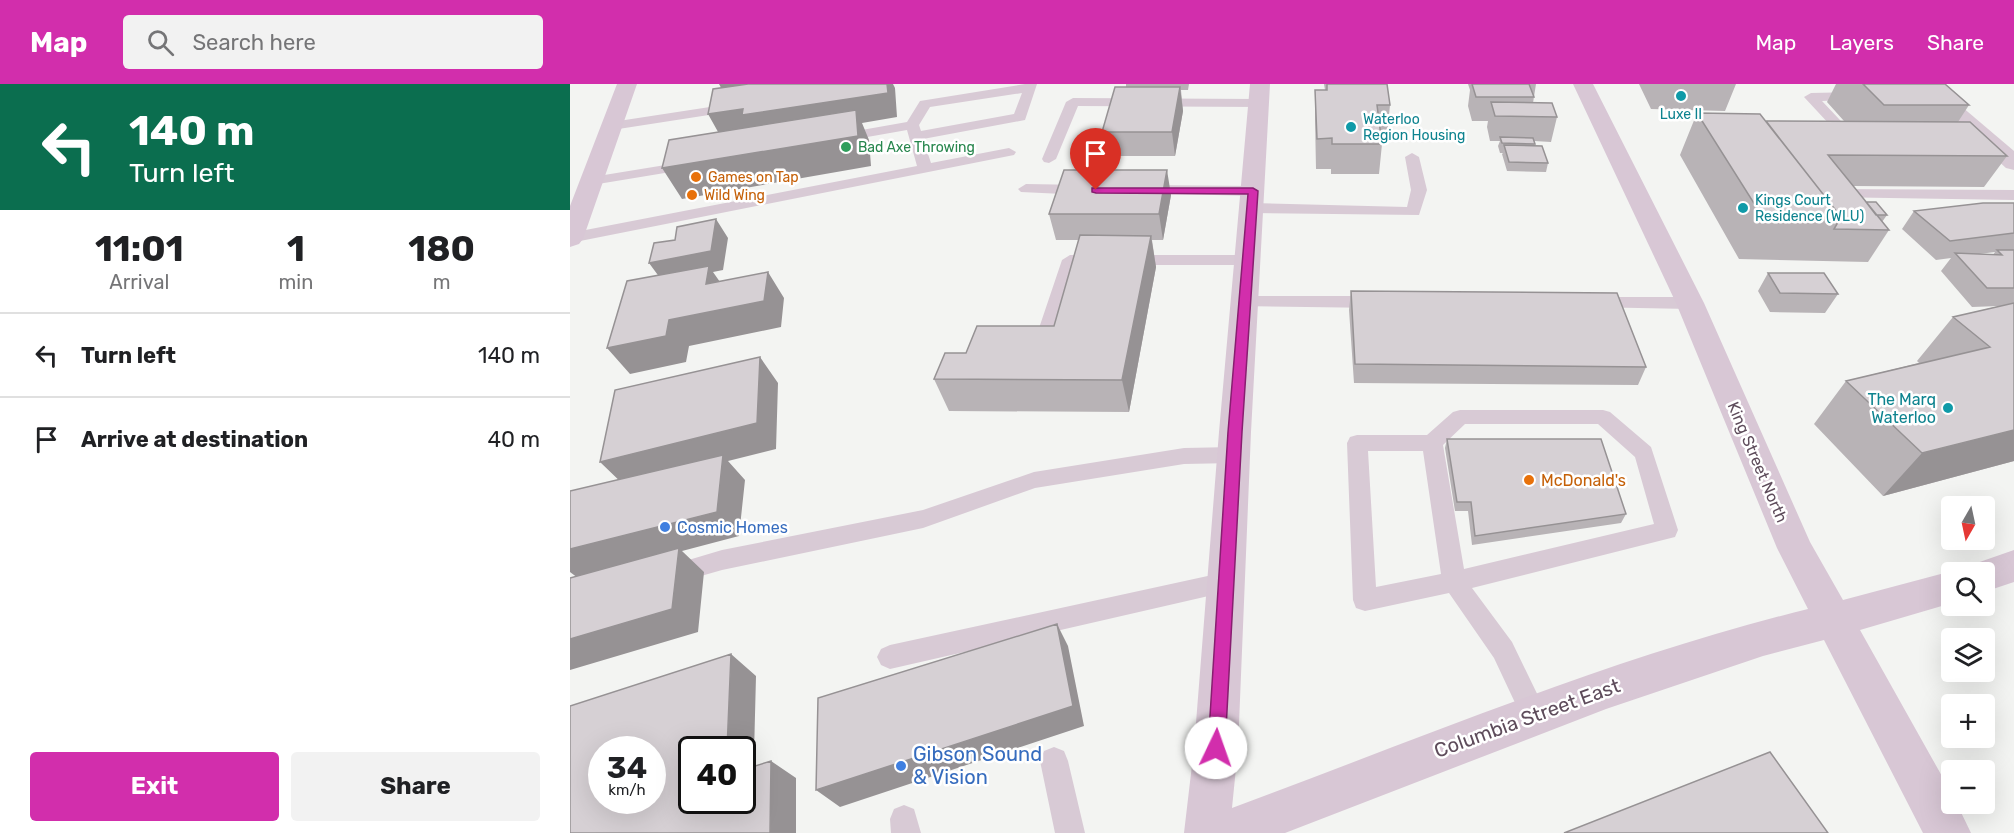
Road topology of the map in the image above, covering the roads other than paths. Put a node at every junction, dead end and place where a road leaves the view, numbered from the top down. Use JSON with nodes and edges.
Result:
{"nodes":[{"id":1,"x":627,"y":84,"type":"edge"},
{"id":2,"x":1582,"y":84,"type":"edge"},
{"id":3,"x":1030,"y":86,"type":"edge"},
{"id":4,"x":1924,"y":91,"type":"edge"},
{"id":5,"x":1259,"y":94,"type":"edge"},
{"id":6,"x":1869,"y":96,"type":"dead end"},
{"id":7,"x":752,"y":104,"type":"edge"},
{"id":8,"x":612,"y":126,"type":"junction"},
{"id":9,"x":914,"y":130,"type":"junction"},
{"id":10,"x":1850,"y":137,"type":"edge"},
{"id":11,"x":819,"y":142,"type":"edge"},
{"id":12,"x":1009,"y":152,"type":"dead end"},
{"id":13,"x":1412,"y":157,"type":"dead end"},
{"id":14,"x":1049,"y":159,"type":"dead end"},
{"id":15,"x":703,"y":162,"type":"edge"},
{"id":16,"x":2014,"y":163,"type":"edge"},
{"id":17,"x":925,"y":167,"type":"junction"},
{"id":18,"x":592,"y":181,"type":"junction"},
{"id":19,"x":1026,"y":189,"type":"dead end"},
{"id":20,"x":1096,"y":190,"type":"edge"},
{"id":21,"x":1131,"y":190,"type":"edge"},
{"id":22,"x":1832,"y":194,"type":"edge"},
{"id":23,"x":2014,"y":195,"type":"edge"},
{"id":24,"x":1252,"y":200,"type":"junction"},
{"id":25,"x":570,"y":239,"type":"edge"},
{"id":26,"x":1248,"y":261,"type":"junction"},
{"id":27,"x":1245,"y":302,"type":"junction"},
{"id":28,"x":1401,"y":302,"type":"edge"},
{"id":29,"x":1578,"y":303,"type":"edge"},
{"id":30,"x":1690,"y":303,"type":"junction"},
{"id":31,"x":1019,"y":345,"type":"edge"},
{"id":32,"x":1432,"y":443,"type":"junction"},
{"id":33,"x":1234,"y":455,"type":"junction"},
{"id":34,"x":2014,"y":566,"type":"edge"},
{"id":35,"x":1995,"y":572,"type":"edge"},
{"id":36,"x":657,"y":578,"type":"edge"},
{"id":37,"x":1227,"y":582,"type":"junction"},
{"id":38,"x":1454,"y":582,"type":"junction"},
{"id":39,"x":1941,"y":591,"type":"edge"},
{"id":40,"x":1834,"y":619,"type":"junction"},
{"id":41,"x":890,"y":657,"type":"dead end"},
{"id":42,"x":1534,"y":715,"type":"junction"},
{"id":43,"x":1054,"y":761,"type":"dead end"},
{"id":44,"x":1070,"y":833,"type":"edge"},
{"id":45,"x":1207,"y":833,"type":"edge"},
{"id":46,"x":1226,"y":833,"type":"edge"},
{"id":47,"x":1948,"y":833,"type":"edge"}],
"edges":[{"from":1,"to":8,"type":"main road"},
{"from":2,"to":30,"type":"main road","name":"King Street North"},
{"from":3,"to":9,"type":"lane"},
{"from":3,"to":9,"type":"lane"},
{"from":4,"to":16,"type":"street"},
{"from":5,"to":14,"type":"lane"},
{"from":5,"to":24,"type":"main road"},
{"from":6,"to":10,"type":"lane"},
{"from":7,"to":8,"type":"lane"},
{"from":8,"to":18,"type":"main road"},
{"from":9,"to":11,"type":"lane"},
{"from":9,"to":17,"type":"lane"},
{"from":12,"to":17,"type":"lane"},
{"from":13,"to":24,"type":"lane"},
{"from":15,"to":18,"type":"lane"},
{"from":17,"to":25,"type":"lane"},
{"from":18,"to":25,"type":"main road"},
{"from":19,"to":20,"type":"lane"},
{"from":21,"to":24,"type":"lane"},
{"from":22,"to":23,"type":"lane"},
{"from":24,"to":26,"type":"main road"},
{"from":26,"to":27,"type":"main road"},
{"from":26,"to":31,"type":"lane"},
{"from":27,"to":28,"type":"lane"},
{"from":27,"to":33,"type":"main road"},
{"from":29,"to":30,"type":"lane"},
{"from":30,"to":40,"type":"main road","name":"King Street North"},
{"from":32,"to":38,"type":"lane"},
{"from":32,"to":38,"type":"lane"},
{"from":32,"to":38,"type":"lane"},
{"from":33,"to":36,"type":"lane"},
{"from":33,"to":37,"type":"main road"},
{"from":34,"to":35,"type":"main road"},
{"from":37,"to":41,"type":"lane"},
{"from":37,"to":45,"type":"main road"},
{"from":38,"to":42,"type":"lane"},
{"from":39,"to":40,"type":"main road","name":"Columbia Street East"},
{"from":40,"to":42,"type":"main road","name":"Columbia Street East"},
{"from":40,"to":47,"type":"main road","name":"King Street North"},
{"from":42,"to":46,"type":"main road","name":"Columbia Street East"},
{"from":43,"to":44,"type":"lane"}]}
